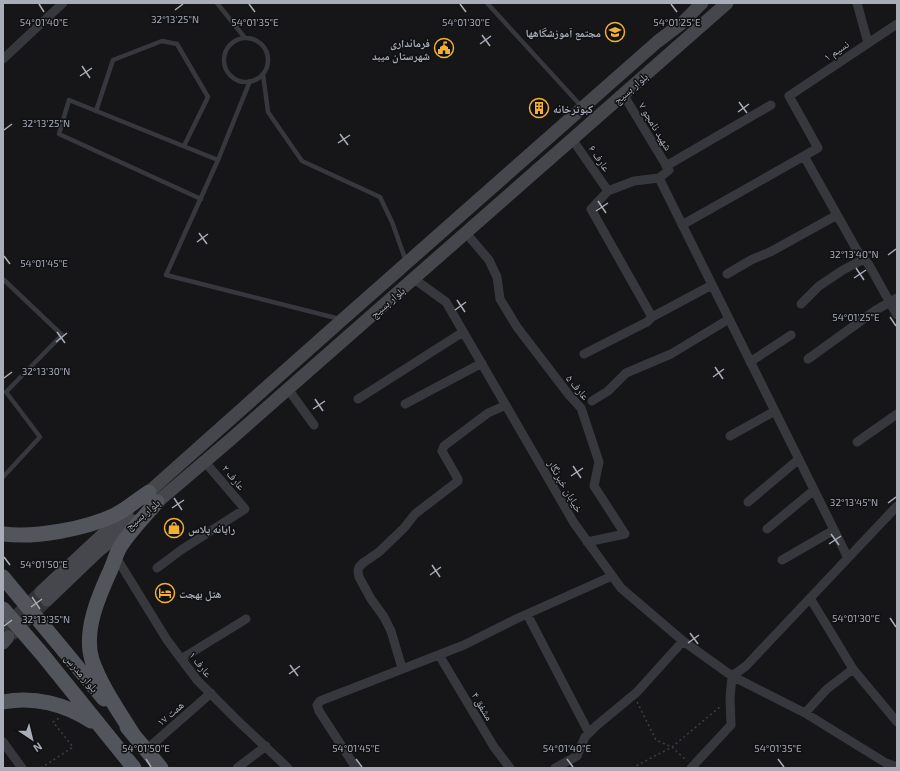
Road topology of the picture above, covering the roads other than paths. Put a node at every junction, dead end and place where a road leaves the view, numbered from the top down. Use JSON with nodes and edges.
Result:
{"nodes":[{"id":1,"x":62,"y":3,"type":"edge"},
{"id":2,"x":217,"y":3,"type":"edge"},
{"id":3,"x":487,"y":3,"type":"edge"},
{"id":4,"x":688,"y":3,"type":"edge"},
{"id":5,"x":702,"y":3,"type":"edge"},
{"id":6,"x":727,"y":3,"type":"edge"},
{"id":7,"x":857,"y":3,"type":"edge"},
{"id":8,"x":682,"y":23,"type":"junction"},
{"id":9,"x":897,"y":24,"type":"edge"},
{"id":10,"x":245,"y":38,"type":"junction"},
{"id":11,"x":868,"y":43,"type":"junction"},
{"id":12,"x":3,"y":58,"type":"edge"},
{"id":13,"x":263,"y":74,"type":"junction"},
{"id":14,"x":250,"y":81,"type":"junction"},
{"id":15,"x":623,"y":94,"type":"junction"},
{"id":16,"x":771,"y":105,"type":"dead end"},
{"id":17,"x":583,"y":108,"type":"junction"},
{"id":18,"x":96,"y":111,"type":"junction"},
{"id":19,"x":572,"y":139,"type":"junction"},
{"id":20,"x":184,"y":146,"type":"junction"},
{"id":21,"x":804,"y":156,"type":"junction"},
{"id":22,"x":218,"y":160,"type":"junction"},
{"id":23,"x":668,"y":168,"type":"junction"},
{"id":24,"x":659,"y":178,"type":"junction"},
{"id":25,"x":608,"y":191,"type":"junction"},
{"id":26,"x":201,"y":199,"type":"junction"},
{"id":27,"x":837,"y":215,"type":"junction"},
{"id":28,"x":682,"y":225,"type":"junction"},
{"id":29,"x":466,"y":233,"type":"junction"},
{"id":30,"x":864,"y":259,"type":"junction"},
{"id":31,"x":407,"y":263,"type":"junction"},
{"id":32,"x":726,"y":274,"type":"dead end"},
{"id":33,"x":3,"y":278,"type":"edge"},
{"id":34,"x":414,"y":279,"type":"junction"},
{"id":35,"x":712,"y":284,"type":"junction"},
{"id":36,"x":894,"y":300,"type":"edge"},
{"id":37,"x":801,"y":304,"type":"dead end"},
{"id":38,"x":897,"y":315,"type":"edge"},
{"id":39,"x":652,"y":317,"type":"junction"},
{"id":40,"x":729,"y":319,"type":"junction"},
{"id":41,"x":342,"y":320,"type":"junction"},
{"id":42,"x":463,"y":332,"type":"junction"},
{"id":43,"x":791,"y":335,"type":"dead end"},
{"id":44,"x":584,"y":354,"type":"dead end"},
{"id":45,"x":808,"y":358,"type":"dead end"},
{"id":46,"x":750,"y":362,"type":"junction"},
{"id":47,"x":482,"y":363,"type":"junction"},
{"id":48,"x":288,"y":389,"type":"junction"},
{"id":49,"x":358,"y":399,"type":"dead end"},
{"id":50,"x":592,"y":401,"type":"dead end"},
{"id":51,"x":246,"y":404,"type":"junction"},
{"id":52,"x":405,"y":404,"type":"dead end"},
{"id":53,"x":506,"y":405,"type":"junction"},
{"id":54,"x":775,"y":411,"type":"junction"},
{"id":55,"x":897,"y":414,"type":"edge"},
{"id":56,"x":257,"y":416,"type":"junction"},
{"id":57,"x":314,"y":425,"type":"dead end"},
{"id":58,"x":730,"y":436,"type":"dead end"},
{"id":59,"x":858,"y":442,"type":"dead end"},
{"id":60,"x":799,"y":458,"type":"junction"},
{"id":61,"x":205,"y":462,"type":"junction"},
{"id":62,"x":3,"y":477,"type":"edge"},
{"id":63,"x":814,"y":490,"type":"junction"},
{"id":64,"x":153,"y":497,"type":"junction"},
{"id":65,"x":748,"y":502,"type":"dead end"},
{"id":66,"x":897,"y":506,"type":"edge"},
{"id":67,"x":768,"y":529,"type":"dead end"},
{"id":68,"x":834,"y":530,"type":"junction"},
{"id":69,"x":3,"y":534,"type":"edge"},
{"id":70,"x":587,"y":542,"type":"junction"},
{"id":71,"x":116,"y":557,"type":"junction"},
{"id":72,"x":848,"y":558,"type":"junction"},
{"id":73,"x":782,"y":560,"type":"dead end"},
{"id":74,"x":157,"y":568,"type":"dead end"},
{"id":75,"x":612,"y":576,"type":"junction"},
{"id":76,"x":3,"y":577,"type":"edge"},
{"id":77,"x":44,"y":596,"type":"tunnel mouth"},
{"id":78,"x":810,"y":598,"type":"junction"},
{"id":79,"x":3,"y":609,"type":"edge"},
{"id":80,"x":527,"y":614,"type":"junction"},
{"id":81,"x":246,"y":619,"type":"dead end"},
{"id":82,"x":683,"y":641,"type":"junction"},
{"id":83,"x":439,"y":655,"type":"junction"},
{"id":84,"x":181,"y":659,"type":"junction"},
{"id":85,"x":402,"y":668,"type":"junction"},
{"id":86,"x":853,"y":669,"type":"junction"},
{"id":87,"x":732,"y":676,"type":"junction"},
{"id":88,"x":211,"y":693,"type":"junction"},
{"id":89,"x":3,"y":702,"type":"edge"},
{"id":90,"x":805,"y":713,"type":"junction"},
{"id":91,"x":897,"y":722,"type":"edge"},
{"id":92,"x":100,"y":726,"type":"junction"},
{"id":93,"x":133,"y":734,"type":"junction"},
{"id":94,"x":589,"y":734,"type":"junction"},
{"id":95,"x":3,"y":742,"type":"edge"},
{"id":96,"x":266,"y":746,"type":"junction"},
{"id":97,"x":146,"y":750,"type":"junction"},
{"id":98,"x":692,"y":767,"type":"edge"},
{"id":99,"x":897,"y":767,"type":"edge"},
{"id":100,"x":22,"y":768,"type":"edge"},
{"id":101,"x":134,"y":768,"type":"edge"},
{"id":102,"x":161,"y":768,"type":"edge"},
{"id":103,"x":237,"y":768,"type":"edge"},
{"id":104,"x":288,"y":768,"type":"edge"},
{"id":105,"x":356,"y":768,"type":"edge"},
{"id":106,"x":510,"y":768,"type":"edge"},
{"id":107,"x":555,"y":768,"type":"edge"}],
"edges":[{"from":1,"to":12,"type":"street"},
{"from":2,"to":10,"type":"lane"},
{"from":3,"to":17,"type":"lane"},
{"from":4,"to":8,"type":"main road"},
{"from":5,"to":8,"type":"main road","name":"بلوار بسیج"},
{"from":6,"to":15,"type":"main road","name":"بلوار بسیج"},
{"from":7,"to":11,"type":"street"},
{"from":8,"to":17,"type":"main road","name":"بلوار بسیج"},
{"from":9,"to":11,"type":"street","name":"نسیم ۱"},
{"from":10,"to":13,"type":"lane"},
{"from":10,"to":14,"type":"lane"},
{"from":11,"to":21,"type":"street","name":"نسیم ۱"},
{"from":13,"to":14,"type":"lane"},
{"from":13,"to":31,"type":"lane"},
{"from":14,"to":22,"type":"lane"},
{"from":15,"to":19,"type":"main road","name":"بلوار بسیج"},
{"from":15,"to":23,"type":"street","name":"شهید نامجو ۷"},
{"from":16,"to":23,"type":"street"},
{"from":17,"to":31,"type":"main road","name":"بلوار بسیج"},
{"from":18,"to":20,"type":"lane"},
{"from":18,"to":20,"type":"lane"},
{"from":18,"to":26,"type":"lane"},
{"from":19,"to":25,"type":"street","name":"عارف ۶"},
{"from":19,"to":29,"type":"main road","name":"بلوار بسیج"},
{"from":20,"to":22,"type":"lane"},
{"from":21,"to":27,"type":"street"},
{"from":21,"to":28,"type":"street"},
{"from":22,"to":26,"type":"lane"},
{"from":23,"to":24,"type":"street"},
{"from":24,"to":25,"type":"street"},
{"from":24,"to":28,"type":"street"},
{"from":25,"to":39,"type":"street"},
{"from":26,"to":41,"type":"lane"},
{"from":27,"to":30,"type":"street"},
{"from":27,"to":32,"type":"street"},
{"from":28,"to":35,"type":"street"},
{"from":29,"to":34,"type":"main road","name":"بلوار بسیج"},
{"from":29,"to":70,"type":"street","name":"عارف ۵"},
{"from":30,"to":36,"type":"street"},
{"from":30,"to":37,"type":"street"},
{"from":31,"to":41,"type":"main road","name":"بلوار بسیج"},
{"from":33,"to":62,"type":"lane"},
{"from":34,"to":42,"type":"street","name":"خیابان خبرنگار"},
{"from":34,"to":48,"type":"main road","name":"بلوار بسیج"},
{"from":35,"to":39,"type":"street"},
{"from":35,"to":40,"type":"street"},
{"from":36,"to":38,"type":"street"},
{"from":36,"to":45,"type":"street"},
{"from":39,"to":44,"type":"street"},
{"from":40,"to":46,"type":"street"},
{"from":40,"to":50,"type":"street"},
{"from":41,"to":51,"type":"main road","name":"بلوار بسیج"},
{"from":42,"to":47,"type":"street","name":"خیابان خبرنگار"},
{"from":42,"to":49,"type":"street"},
{"from":43,"to":46,"type":"street"},
{"from":46,"to":54,"type":"street"},
{"from":47,"to":52,"type":"street"},
{"from":47,"to":53,"type":"street","name":"خیابان خبرنگار"},
{"from":48,"to":56,"type":"main road","name":"بلوار بسیج"},
{"from":48,"to":57,"type":"street"},
{"from":51,"to":56,"type":"main road"},
{"from":51,"to":64,"type":"main road","name":"بلوار بسیج"},
{"from":53,"to":70,"type":"street","name":"خیابان خبرنگار"},
{"from":53,"to":85,"type":"street"},
{"from":54,"to":58,"type":"street"},
{"from":54,"to":60,"type":"street"},
{"from":55,"to":59,"type":"street"},
{"from":56,"to":61,"type":"main road","name":"بلوار بسیج"},
{"from":60,"to":63,"type":"street"},
{"from":60,"to":65,"type":"street"},
{"from":61,"to":64,"type":"main road","name":"بلوار بسیج"},
{"from":61,"to":74,"type":"street","name":"عارف ۲"},
{"from":63,"to":67,"type":"street"},
{"from":63,"to":68,"type":"street"},
{"from":64,"to":69,"type":"main road"},
{"from":64,"to":71,"type":"main road"},
{"from":64,"to":77,"type":"main road","name":"بلوار بسیج"},
{"from":66,"to":72,"type":"street"},
{"from":68,"to":72,"type":"street"},
{"from":68,"to":73,"type":"street"},
{"from":70,"to":75,"type":"street","name":"خیابان خبرنگار"},
{"from":71,"to":84,"type":"street","name":"عارف ۱"},
{"from":71,"to":93,"type":"main road"},
{"from":72,"to":78,"type":"street"},
{"from":75,"to":80,"type":"street"},
{"from":75,"to":82,"type":"street","name":"خیابان خبرنگار"},
{"from":76,"to":93,"type":"main road","name":"بلوار مدرس"},
{"from":78,"to":86,"type":"street"},
{"from":78,"to":87,"type":"street"},
{"from":79,"to":92,"type":"main road","name":"بلوار مدرس"},
{"from":80,"to":83,"type":"street"},
{"from":80,"to":94,"type":"street"},
{"from":81,"to":84,"type":"street"},
{"from":82,"to":87,"type":"street","name":"خیابان خبرنگار"},
{"from":82,"to":94,"type":"street"},
{"from":83,"to":85,"type":"street"},
{"from":83,"to":106,"type":"street","name":"مشفق ۴"},
{"from":84,"to":88,"type":"street","name":"عارف ۱"},
{"from":85,"to":105,"type":"street"},
{"from":86,"to":90,"type":"street"},
{"from":86,"to":91,"type":"street"},
{"from":87,"to":90,"type":"street","name":"خیابان خبرنگار"},
{"from":87,"to":98,"type":"street"},
{"from":88,"to":96,"type":"street","name":"عارف ۱"},
{"from":88,"to":97,"type":"street","name":"همت ۱۷"},
{"from":89,"to":92,"type":"main road"},
{"from":90,"to":99,"type":"street","name":"خیابان خبرنگار"},
{"from":92,"to":101,"type":"main road","name":"بلوار مدرس"},
{"from":93,"to":97,"type":"main road","name":"بلوار مدرس"},
{"from":94,"to":107,"type":"street"},
{"from":95,"to":100,"type":"street"},
{"from":96,"to":103,"type":"street"},
{"from":96,"to":104,"type":"street","name":"عارف ۱"},
{"from":97,"to":102,"type":"main road","name":"بلوار مدرس"}]}
